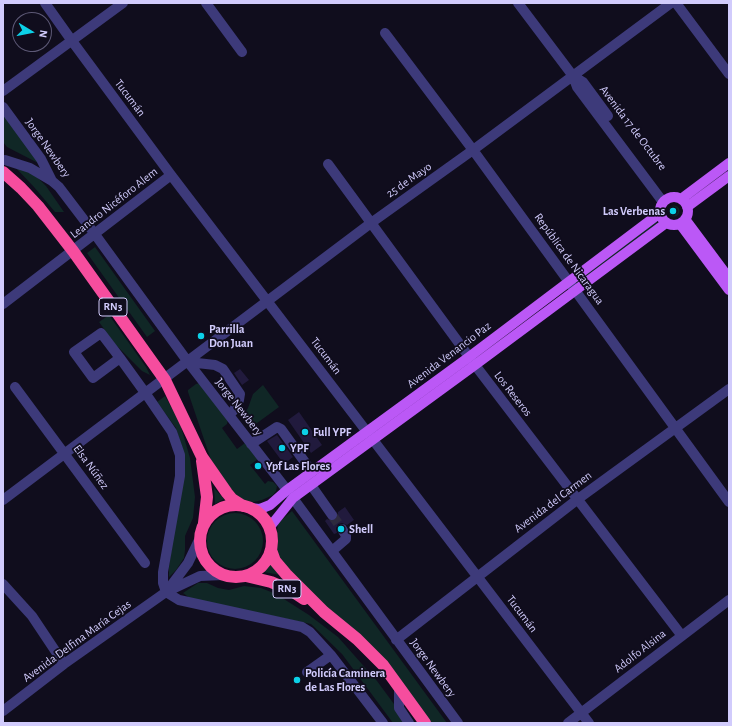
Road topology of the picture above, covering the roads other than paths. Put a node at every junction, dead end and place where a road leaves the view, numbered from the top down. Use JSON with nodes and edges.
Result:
{"nodes":[{"id":1,"x":46,"y":3,"type":"edge"},
{"id":2,"x":123,"y":3,"type":"edge"},
{"id":3,"x":206,"y":3,"type":"edge"},
{"id":4,"x":518,"y":3,"type":"edge"},
{"id":5,"x":671,"y":3,"type":"edge"},
{"id":6,"x":676,"y":3,"type":"edge"},
{"id":7,"x":385,"y":33,"type":"dead end"},
{"id":8,"x":72,"y":41,"type":"junction"},
{"id":9,"x":242,"y":52,"type":"dead end"},
{"id":10,"x":729,"y":74,"type":"edge"},
{"id":11,"x":573,"y":76,"type":"junction"},
{"id":12,"x":3,"y":91,"type":"edge"},
{"id":13,"x":3,"y":107,"type":"edge"},
{"id":14,"x":473,"y":150,"type":"junction"},
{"id":15,"x":4,"y":163,"type":"edge"},
{"id":16,"x":729,"y":163,"type":"edge"},
{"id":17,"x":328,"y":164,"type":"dead end"},
{"id":18,"x":171,"y":175,"type":"junction"},
{"id":19,"x":729,"y":176,"type":"edge"},
{"id":20,"x":52,"y":182,"type":"junction"},
{"id":21,"x":681,"y":199,"type":"junction"},
{"id":22,"x":666,"y":200,"type":"junction"},
{"id":23,"x":687,"y":207,"type":"junction"},
{"id":24,"x":660,"y":213,"type":"junction"},
{"id":25,"x":683,"y":221,"type":"junction"},
{"id":26,"x":371,"y":223,"type":"junction"},
{"id":27,"x":666,"y":223,"type":"junction"},
{"id":28,"x":94,"y":233,"type":"junction"},
{"id":29,"x":72,"y":251,"type":"junction"},
{"id":30,"x":729,"y":278,"type":"edge"},
{"id":31,"x":572,"y":286,"type":"junction"},
{"id":32,"x":729,"y":290,"type":"edge"},
{"id":33,"x":267,"y":301,"type":"junction"},
{"id":34,"x":3,"y":304,"type":"edge"},
{"id":35,"x":120,"y":358,"type":"junction"},
{"id":36,"x":472,"y":361,"type":"junction"},
{"id":37,"x":188,"y":362,"type":"junction"},
{"id":38,"x":165,"y":380,"type":"junction"},
{"id":39,"x":15,"y":387,"type":"dead end"},
{"id":40,"x":729,"y":390,"type":"edge"},
{"id":41,"x":146,"y":394,"type":"junction"},
{"id":42,"x":229,"y":415,"type":"junction"},
{"id":43,"x":675,"y":429,"type":"junction"},
{"id":44,"x":370,"y":436,"type":"junction"},
{"id":45,"x":251,"y":444,"type":"junction"},
{"id":46,"x":65,"y":454,"type":"junction"},
{"id":47,"x":202,"y":457,"type":"junction"},
{"id":48,"x":312,"y":472,"type":"junction"},
{"id":49,"x":310,"y":485,"type":"junction"},
{"id":50,"x":290,"y":494,"type":"junction"},
{"id":51,"x":578,"y":499,"type":"junction"},
{"id":52,"x":3,"y":500,"type":"edge"},
{"id":53,"x":729,"y":502,"type":"edge"},
{"id":54,"x":246,"y":507,"type":"junction"},
{"id":55,"x":332,"y":515,"type":"tunnel mouth"},
{"id":56,"x":204,"y":523,"type":"junction"},
{"id":57,"x":269,"y":528,"type":"junction"},
{"id":58,"x":342,"y":529,"type":"dead end"},
{"id":59,"x":200,"y":538,"type":"junction"},
{"id":60,"x":271,"y":550,"type":"junction"},
{"id":61,"x":332,"y":551,"type":"junction"},
{"id":62,"x":145,"y":562,"type":"dead end"},
{"id":63,"x":223,"y":575,"type":"junction"},
{"id":64,"x":246,"y":576,"type":"junction"},
{"id":65,"x":477,"y":576,"type":"junction"},
{"id":66,"x":3,"y":584,"type":"edge"},
{"id":67,"x":166,"y":592,"type":"junction"},
{"id":68,"x":729,"y":600,"type":"edge"},
{"id":69,"x":324,"y":612,"type":"junction"},
{"id":70,"x":682,"y":636,"type":"junction"},
{"id":71,"x":396,"y":640,"type":"junction"},
{"id":72,"x":331,"y":655,"type":"junction"},
{"id":73,"x":64,"y":664,"type":"junction"},
{"id":74,"x":307,"y":672,"type":"dead end"},
{"id":75,"x":399,"y":686,"type":"junction"},
{"id":76,"x":3,"y":711,"type":"edge"},
{"id":77,"x":581,"y":713,"type":"junction"},
{"id":78,"x":383,"y":723,"type":"edge"},
{"id":79,"x":409,"y":723,"type":"edge"},
{"id":80,"x":425,"y":723,"type":"edge"},
{"id":81,"x":458,"y":723,"type":"edge"},
{"id":82,"x":568,"y":723,"type":"edge"},
{"id":83,"x":589,"y":723,"type":"edge"}],
"edges":[{"from":1,"to":8,"type":"street","name":"Tucumán"},
{"from":2,"to":8,"type":"street"},
{"from":3,"to":9,"type":"street"},
{"from":4,"to":11,"type":"street","name":"Avenida 17 de Octubre"},
{"from":5,"to":11,"type":"street","name":"25 de Mayo"},
{"from":6,"to":10,"type":"street"},
{"from":7,"to":14,"type":"street","name":"República de Nicaragua"},
{"from":8,"to":12,"type":"street"},
{"from":8,"to":18,"type":"street","name":"Tucumán"},
{"from":11,"to":14,"type":"street","name":"25 de Mayo"},
{"from":11,"to":22,"type":"street","name":"Avenida 17 de Octubre"},
{"from":13,"to":20,"type":"street","name":"Jorge Newbery"},
{"from":14,"to":26,"type":"street","name":"25 de Mayo"},
{"from":14,"to":31,"type":"street","name":"República de Nicaragua"},
{"from":15,"to":20,"type":"street"},
{"from":15,"to":29,"type":"highway","number":"RN3"},
{"from":16,"to":21,"type":"main road"},
{"from":17,"to":26,"type":"street","name":"Los Reseros"},
{"from":18,"to":28,"type":"street","name":"Leandro Nicéforo Alem"},
{"from":18,"to":33,"type":"street","name":"Tucumán"},
{"from":19,"to":23,"type":"main road"},
{"from":20,"to":28,"type":"street","name":"Jorge Newbery"},
{"from":21,"to":22,"type":"main road"},
{"from":21,"to":23,"type":"main road"},
{"from":22,"to":24,"type":"main road"},
{"from":23,"to":25,"type":"main road"},
{"from":24,"to":27,"type":"main road"},
{"from":24,"to":31,"type":"main road","name":"Avenida Venancio Paz"},
{"from":25,"to":27,"type":"main road"},
{"from":25,"to":30,"type":"main road"},
{"from":25,"to":32,"type":"main road"},
{"from":26,"to":33,"type":"street","name":"25 de Mayo"},
{"from":26,"to":36,"type":"street","name":"Los Reseros"},
{"from":27,"to":31,"type":"main road","name":"Avenida Venancio Paz"},
{"from":28,"to":29,"type":"street","name":"Leandro Nicéforo Alem"},
{"from":28,"to":37,"type":"street","name":"Jorge Newbery"},
{"from":29,"to":34,"type":"street","name":"Leandro Nicéforo Alem"},
{"from":29,"to":38,"type":"highway","number":"RN3"},
{"from":31,"to":36,"type":"main road","name":"Avenida Venancio Paz"},
{"from":31,"to":43,"type":"street","name":"República de Nicaragua"},
{"from":33,"to":37,"type":"street","name":"25 de Mayo"},
{"from":33,"to":44,"type":"street","name":"Tucumán"},
{"from":35,"to":35,"type":"street"},
{"from":35,"to":41,"type":"street"},
{"from":36,"to":44,"type":"main road","name":"Avenida Venancio Paz"},
{"from":36,"to":51,"type":"street","name":"Los Reseros"},
{"from":37,"to":38,"type":"street","name":"25 de Mayo"},
{"from":37,"to":42,"type":"street","name":"Jorge Newbery"},
{"from":37,"to":42,"type":"street"},
{"from":38,"to":41,"type":"street","name":"25 de Mayo"},
{"from":38,"to":47,"type":"highway","number":"RN3"},
{"from":39,"to":46,"type":"street","name":"Elsa Núñez"},
{"from":40,"to":43,"type":"street","name":"Avenida del Carmen"},
{"from":41,"to":46,"type":"street","name":"25 de Mayo"},
{"from":41,"to":67,"type":"street"},
{"from":42,"to":45,"type":"street","name":"Jorge Newbery"},
{"from":43,"to":51,"type":"street","name":"Avenida del Carmen"},
{"from":43,"to":53,"type":"street","name":"República de Nicaragua"},
{"from":44,"to":48,"type":"main road","name":"Avenida Venancio Paz"},
{"from":44,"to":49,"type":"main road","name":"Avenida Venancio Paz"},
{"from":44,"to":65,"type":"street","name":"Tucumán"},
{"from":45,"to":48,"type":"street"},
{"from":45,"to":50,"type":"street","name":"Jorge Newbery"},
{"from":46,"to":52,"type":"street","name":"25 de Mayo"},
{"from":46,"to":62,"type":"street","name":"Elsa Núñez"},
{"from":47,"to":54,"type":"highway","number":"RN3"},
{"from":47,"to":56,"type":"highway","number":"RN3"},
{"from":48,"to":50,"type":"main road","name":"Avenida Venancio Paz"},
{"from":49,"to":50,"type":"main road","name":"Avenida Venancio Paz"},
{"from":49,"to":55,"type":"street"},
{"from":50,"to":54,"type":"main road","name":"Avenida Venancio Paz"},
{"from":50,"to":57,"type":"main road","name":"Avenida Venancio Paz"},
{"from":50,"to":61,"type":"street","name":"Jorge Newbery"},
{"from":51,"to":65,"type":"street","name":"Avenida del Carmen"},
{"from":51,"to":70,"type":"street","name":"Los Reseros"},
{"from":54,"to":56,"type":"highway"},
{"from":54,"to":57,"type":"highway","number":"RN3"},
{"from":56,"to":59,"type":"highway","number":"RN3"},
{"from":57,"to":60,"type":"highway","number":"RN3"},
{"from":58,"to":61,"type":"street"},
{"from":59,"to":63,"type":"highway","number":"RN3"},
{"from":59,"to":67,"type":"street","name":"Avenida Delfina María Cejas"},
{"from":60,"to":64,"type":"highway","number":"RN3"},
{"from":60,"to":69,"type":"highway","number":"RN3"},
{"from":61,"to":71,"type":"street","name":"Jorge Newbery"},
{"from":63,"to":64,"type":"highway","number":"RN3"},
{"from":63,"to":67,"type":"street","name":"Avenida Delfina María Cejas"},
{"from":64,"to":69,"type":"highway","number":"RN3"},
{"from":65,"to":71,"type":"street","name":"Avenida del Carmen"},
{"from":65,"to":77,"type":"street","name":"Tucumán"},
{"from":66,"to":73,"type":"street"},
{"from":67,"to":72,"type":"street"},
{"from":67,"to":73,"type":"street","name":"Avenida Delfina María Cejas"},
{"from":68,"to":70,"type":"street","name":"Adolfo Alsina"},
{"from":69,"to":75,"type":"highway","number":"RN3"},
{"from":70,"to":77,"type":"street","name":"Adolfo Alsina"},
{"from":71,"to":81,"type":"street","name":"Jorge Newbery"},
{"from":72,"to":74,"type":"street"},
{"from":72,"to":78,"type":"street"},
{"from":73,"to":76,"type":"street","name":"Avenida Delfina María Cejas"},
{"from":75,"to":79,"type":"street"},
{"from":75,"to":80,"type":"highway","number":"RN3"},
{"from":77,"to":82,"type":"street","name":"Adolfo Alsina"},
{"from":77,"to":83,"type":"street","name":"Tucumán"}]}
